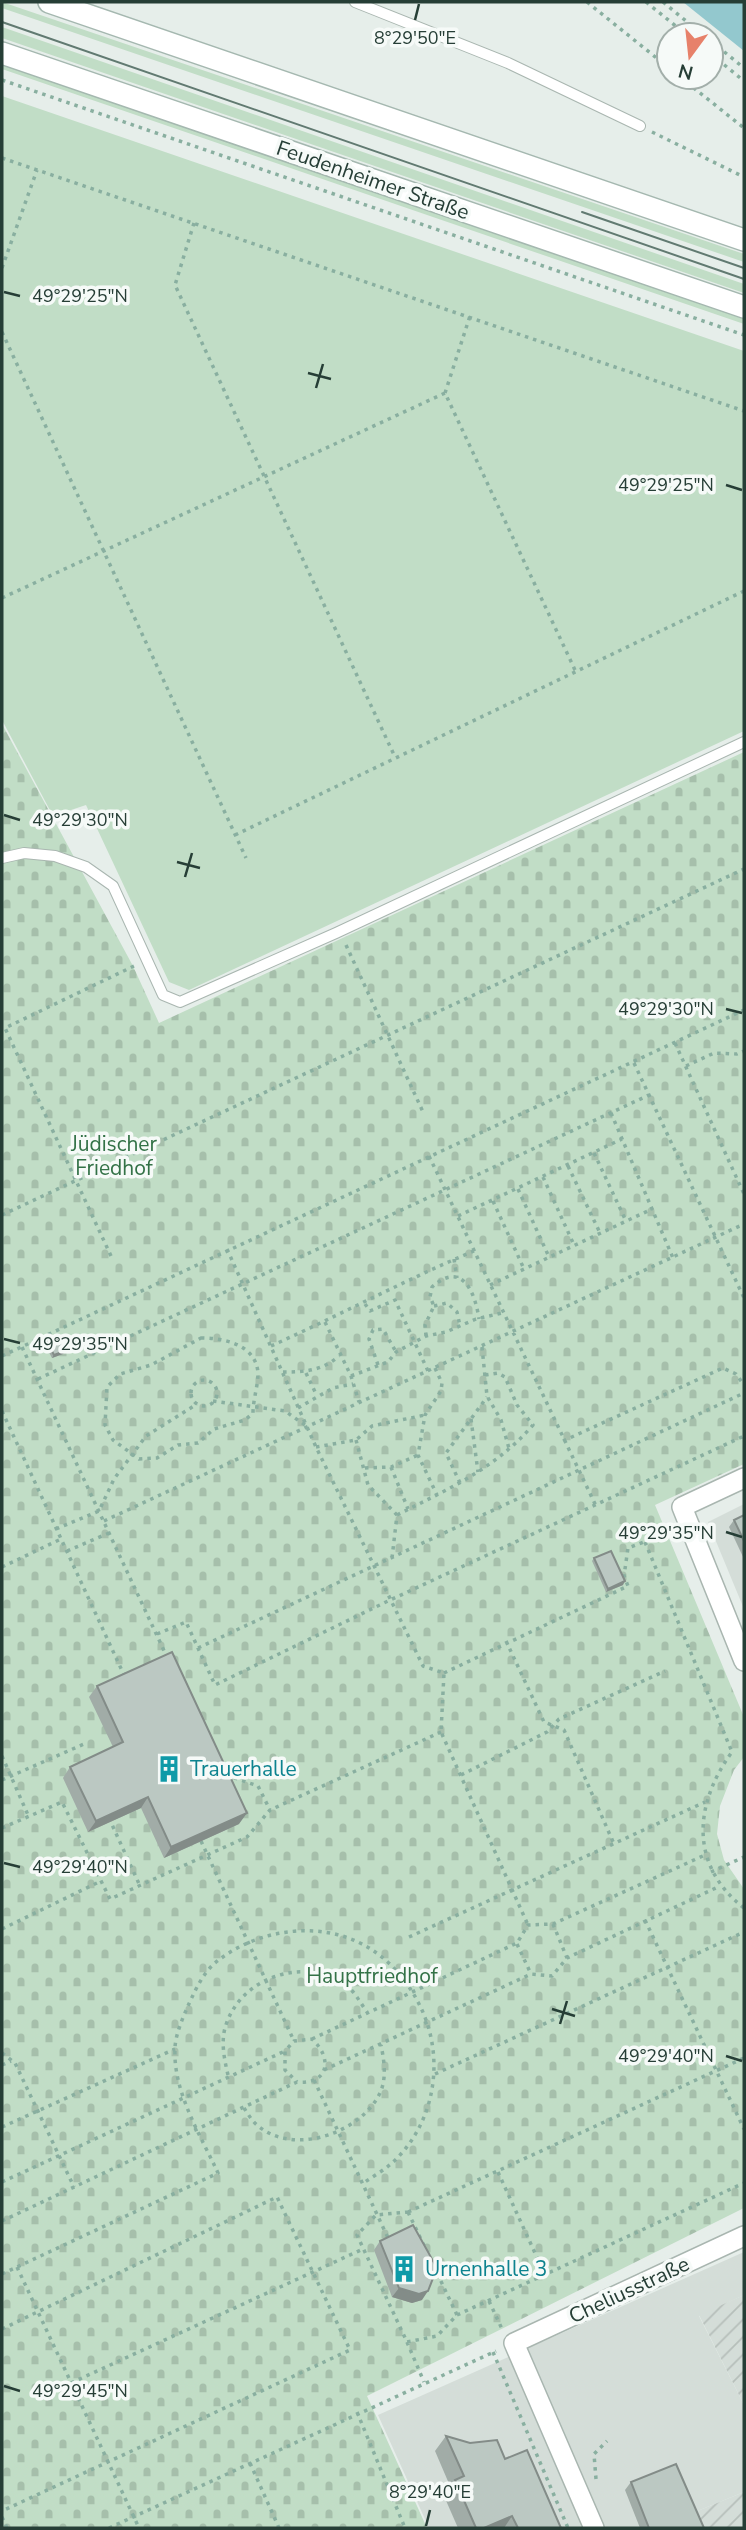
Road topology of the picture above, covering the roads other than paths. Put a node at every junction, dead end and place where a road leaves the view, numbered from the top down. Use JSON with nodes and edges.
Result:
{"nodes":[{"id":1,"x":49,"y":2,"type":"edge"},
{"id":2,"x":355,"y":2,"type":"edge"},
{"id":3,"x":2,"y":53,"type":"edge"},
{"id":4,"x":640,"y":126,"type":"road end"},
{"id":5,"x":744,"y":240,"type":"edge"},
{"id":6,"x":744,"y":307,"type":"edge"},
{"id":7,"x":744,"y":742,"type":"edge"},
{"id":8,"x":2,"y":858,"type":"edge"},
{"id":9,"x":744,"y":1478,"type":"edge"},
{"id":10,"x":744,"y":1661,"type":"edge"},
{"id":11,"x":744,"y":2236,"type":"edge"},
{"id":12,"x":594,"y":2528,"type":"edge"}],
"edges":[{"from":1,"to":5,"type":"main road"},
{"from":2,"to":4,"type":"lane"},
{"from":3,"to":6,"type":"main road","name":"Feudenheimer Straße"},
{"from":7,"to":8,"type":"lane"},
{"from":9,"to":10,"type":"street"},
{"from":11,"to":12,"type":"street","name":"Cheliusstraße"}]}
